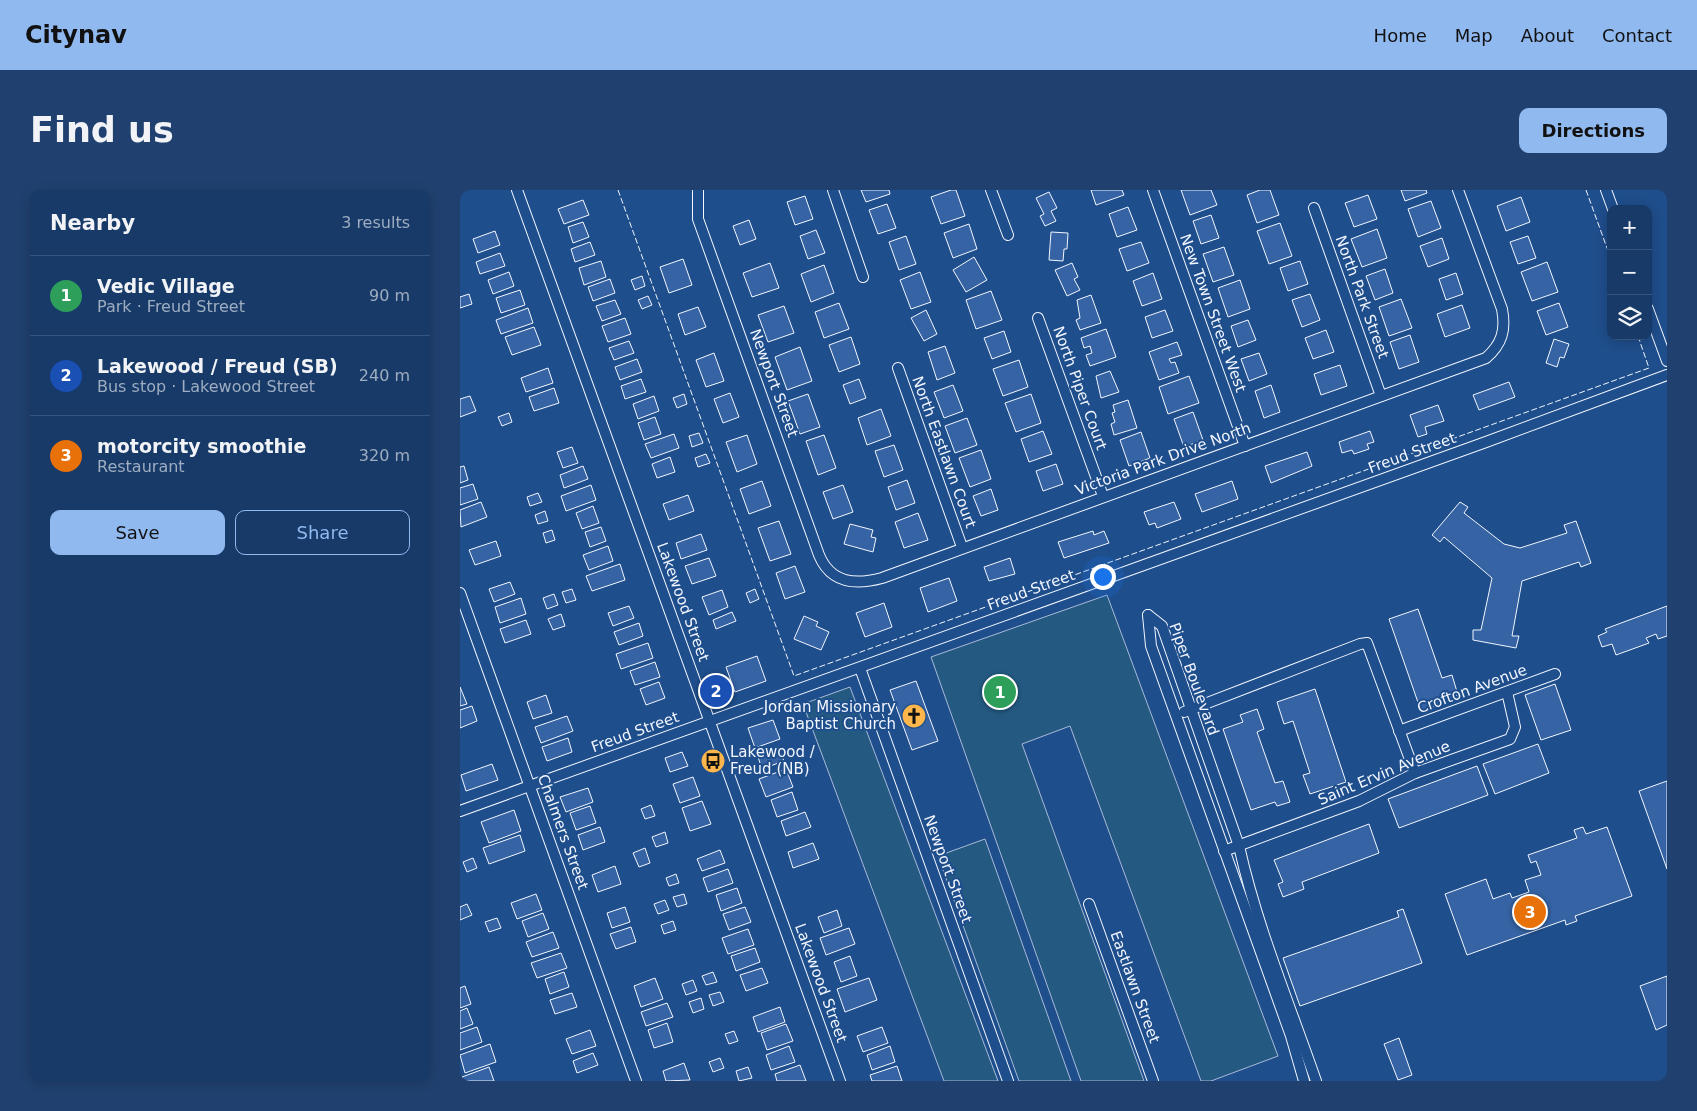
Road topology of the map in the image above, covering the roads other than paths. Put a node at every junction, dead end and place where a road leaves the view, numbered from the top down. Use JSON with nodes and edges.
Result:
{"nodes":[{"id":1,"x":517,"y":190,"type":"edge"},
{"id":2,"x":698,"y":190,"type":"edge"},
{"id":3,"x":833,"y":190,"type":"edge"},
{"id":4,"x":992,"y":190,"type":"edge"},
{"id":5,"x":1153,"y":190,"type":"edge"},
{"id":6,"x":1458,"y":190,"type":"edge"},
{"id":7,"x":1606,"y":190,"type":"edge"},
{"id":8,"x":1612,"y":205,"type":"edge"},
{"id":9,"x":1314,"y":208,"type":"dead end"},
{"id":10,"x":1008,"y":235,"type":"dead end"},
{"id":11,"x":863,"y":277,"type":"dead end"},
{"id":12,"x":1038,"y":318,"type":"dead end"},
{"id":13,"x":1652,"y":320,"type":"edge"},
{"id":14,"x":1667,"y":361,"type":"edge"},
{"id":15,"x":898,"y":368,"type":"dead end"},
{"id":16,"x":1667,"y":374,"type":"edge"},
{"id":17,"x":1381,"y":396,"type":"junction"},
{"id":18,"x":1245,"y":446,"type":"junction"},
{"id":19,"x":1103,"y":496,"type":"junction"},
{"id":20,"x":962,"y":547,"type":"junction"},
{"id":21,"x":840,"y":578,"type":"joint"},
{"id":22,"x":460,"y":594,"type":"edge"},
{"id":23,"x":860,"y":668,"type":"junction"},
{"id":24,"x":1554,"y":674,"type":"dead end"},
{"id":25,"x":1507,"y":692,"type":"junction"},
{"id":26,"x":1190,"y":710,"type":"junction"},
{"id":27,"x":1176,"y":714,"type":"junction"},
{"id":28,"x":711,"y":721,"type":"junction"},
{"id":29,"x":1399,"y":731,"type":"junction"},
{"id":30,"x":1415,"y":773,"type":"junction"},
{"id":31,"x":530,"y":786,"type":"junction"},
{"id":32,"x":460,"y":811,"type":"edge"},
{"id":33,"x":1239,"y":846,"type":"junction"},
{"id":34,"x":1224,"y":851,"type":"junction"},
{"id":35,"x":1089,"y":904,"type":"dead end"},
{"id":36,"x":636,"y":1081,"type":"edge"},
{"id":37,"x":840,"y":1081,"type":"edge"},
{"id":38,"x":1008,"y":1081,"type":"edge"},
{"id":39,"x":1153,"y":1081,"type":"edge"},
{"id":40,"x":1304,"y":1081,"type":"edge"},
{"id":41,"x":1316,"y":1081,"type":"edge"}],
"edges":[{"from":1,"to":28,"type":"street","name":"Lakewood Street"},
{"from":2,"to":21,"type":"street","name":"Newport Street"},
{"from":3,"to":11,"type":"street"},
{"from":4,"to":10,"type":"street"},
{"from":5,"to":18,"type":"street","name":"New Town Street West"},
{"from":6,"to":17,"type":"street","name":"Victoria Park Drive North"},
{"from":7,"to":8,"type":"street"},
{"from":9,"to":17,"type":"street","name":"North Park Street"},
{"from":12,"to":19,"type":"street","name":"North Piper Court"},
{"from":13,"to":14,"type":"street"},
{"from":15,"to":20,"type":"street","name":"North Eastlawn Court"},
{"from":16,"to":23,"type":"street","name":"Freud Street"},
{"from":17,"to":18,"type":"street","name":"Victoria Park Drive North"},
{"from":18,"to":19,"type":"street","name":"Victoria Park Drive North"},
{"from":19,"to":20,"type":"street","name":"Victoria Park Drive North"},
{"from":20,"to":21,"type":"street","name":"Victoria Park Drive North"},
{"from":22,"to":31,"type":"street","name":"Chalmers Street"},
{"from":23,"to":28,"type":"street","name":"Freud Street"},
{"from":23,"to":38,"type":"street","name":"Newport Street"},
{"from":24,"to":25,"type":"street","name":"Crofton Avenue"},
{"from":25,"to":29,"type":"street","name":"Crofton Avenue"},
{"from":25,"to":30,"type":"street","name":"Saint Ervin Avenue"},
{"from":26,"to":27,"type":"street"},
{"from":26,"to":27,"type":"street","name":"Piper Boulevard"},
{"from":26,"to":29,"type":"street"},
{"from":26,"to":33,"type":"street","name":"Piper Boulevard"},
{"from":27,"to":34,"type":"street","name":"Piper Boulevard"},
{"from":28,"to":31,"type":"street","name":"Freud Street"},
{"from":28,"to":37,"type":"street","name":"Lakewood Street"},
{"from":29,"to":30,"type":"street"},
{"from":30,"to":33,"type":"street","name":"Saint Ervin Avenue"},
{"from":31,"to":32,"type":"street","name":"Freud Street"},
{"from":31,"to":36,"type":"street","name":"Chalmers Street"},
{"from":33,"to":34,"type":"street","name":"Saint Ervin Avenue"},
{"from":33,"to":41,"type":"street","name":"Piper Boulevard"},
{"from":34,"to":40,"type":"street","name":"Piper Boulevard"},
{"from":35,"to":39,"type":"street","name":"Eastlawn Street"}]}
